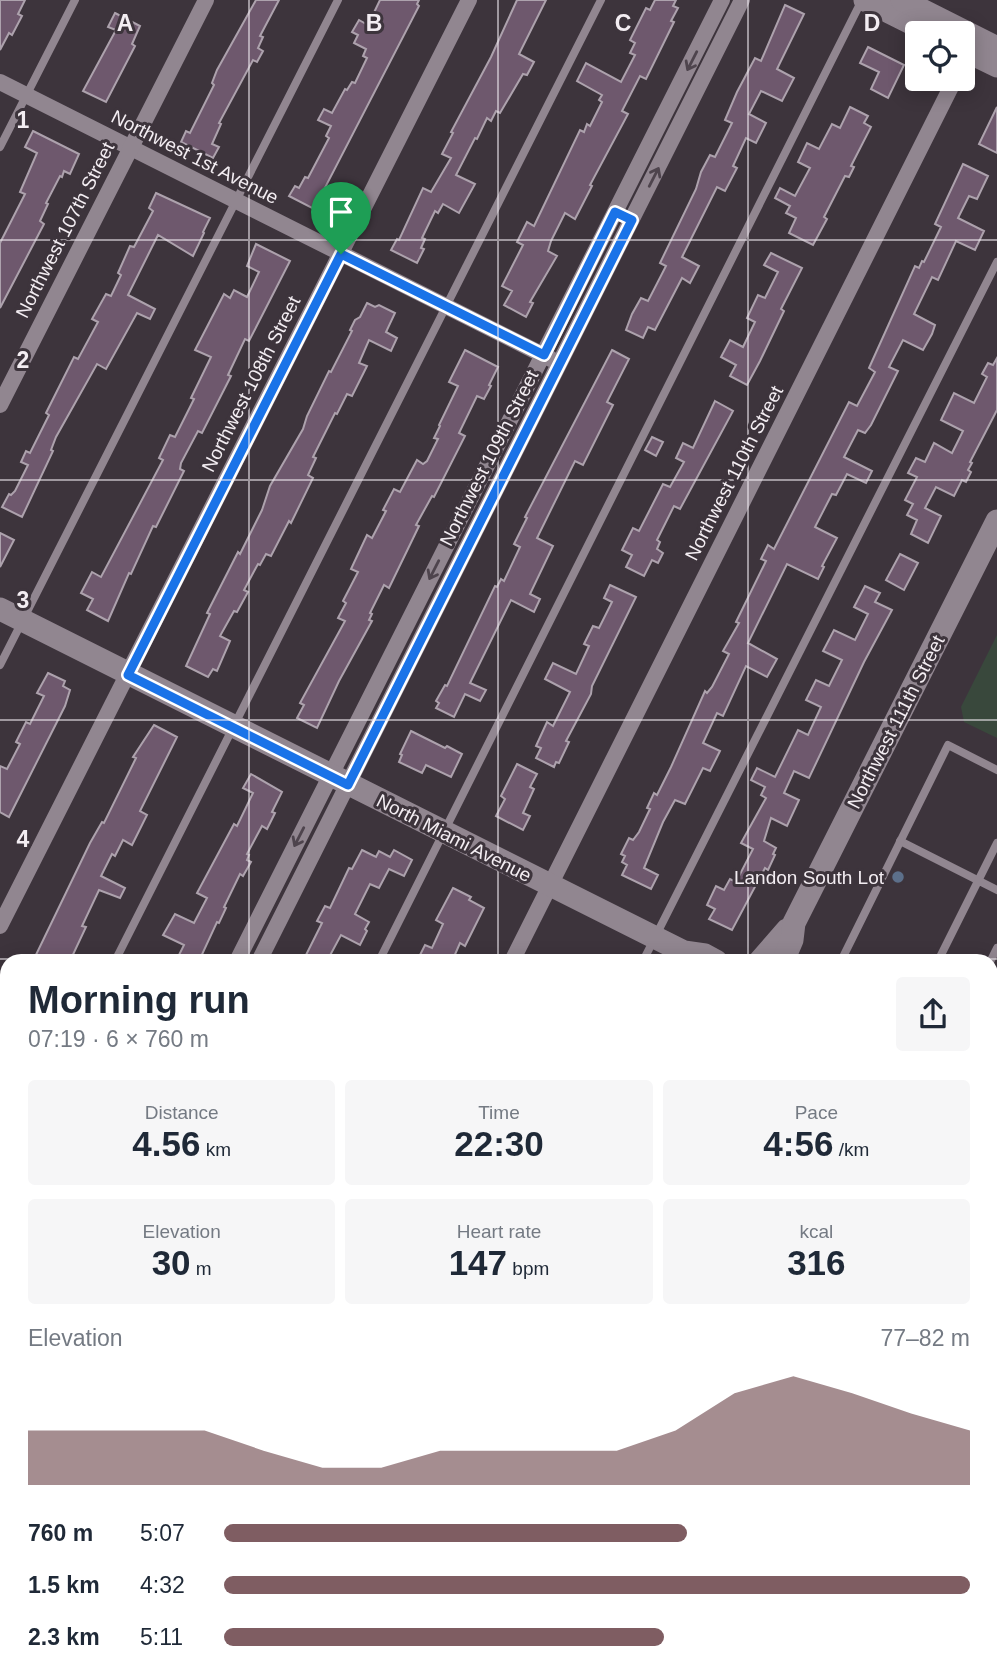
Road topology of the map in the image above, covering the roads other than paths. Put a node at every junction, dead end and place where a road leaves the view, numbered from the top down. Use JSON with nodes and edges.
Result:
{"nodes":[{"id":1,"x":75,"y":0,"type":"edge"},
{"id":2,"x":206,"y":0,"type":"edge"},
{"id":3,"x":338,"y":0,"type":"edge"},
{"id":4,"x":469,"y":0,"type":"edge"},
{"id":5,"x":601,"y":0,"type":"edge"},
{"id":6,"x":722,"y":0,"type":"edge"},
{"id":7,"x":742,"y":0,"type":"edge"},
{"id":8,"x":863,"y":0,"type":"edge"},
{"id":9,"x":902,"y":0,"type":"edge"},
{"id":10,"x":906,"y":21,"type":"edge"},
{"id":11,"x":929,"y":21,"type":"edge"},
{"id":12,"x":997,"y":48,"type":"edge"},
{"id":13,"x":975,"y":50,"type":"edge"},
{"id":14,"x":975,"y":55,"type":"edge"},
{"id":15,"x":997,"y":66,"type":"edge"},
{"id":16,"x":0,"y":82,"type":"edge"},
{"id":17,"x":678,"y":88,"type":"junction"},
{"id":18,"x":949,"y":91,"type":"edge"},
{"id":19,"x":26,"y":95,"type":"junction"},
{"id":20,"x":695,"y":95,"type":"junction"},
{"id":21,"x":0,"y":147,"type":"edge"},
{"id":22,"x":130,"y":148,"type":"junction"},
{"id":23,"x":236,"y":201,"type":"junction"},
{"id":24,"x":615,"y":212,"type":"junction"},
{"id":25,"x":632,"y":220,"type":"junction"},
{"id":26,"x":341,"y":254,"type":"junction"},
{"id":27,"x":997,"y":262,"type":"edge"},
{"id":28,"x":446,"y":307,"type":"junction"},
{"id":29,"x":544,"y":355,"type":"junction"},
{"id":30,"x":560,"y":363,"type":"junction"},
{"id":31,"x":0,"y":405,"type":"edge"},
{"id":32,"x":470,"y":499,"type":"junction"},
{"id":33,"x":487,"y":508,"type":"junction"},
{"id":34,"x":997,"y":521,"type":"edge"},
{"id":35,"x":0,"y":610,"type":"edge"},
{"id":36,"x":23,"y":621,"type":"junction"},
{"id":37,"x":400,"y":637,"type":"junction"},
{"id":38,"x":418,"y":645,"type":"junction"},
{"id":39,"x":0,"y":665,"type":"edge"},
{"id":40,"x":128,"y":675,"type":"junction"},
{"id":41,"x":233,"y":726,"type":"junction"},
{"id":42,"x":997,"y":770,"type":"edge"},
{"id":43,"x":339,"y":780,"type":"junction"},
{"id":44,"x":444,"y":833,"type":"junction"},
{"id":45,"x":900,"y":841,"type":"junction"},
{"id":46,"x":997,"y":843,"type":"edge"},
{"id":47,"x":978,"y":880,"type":"junction"},
{"id":48,"x":550,"y":886,"type":"junction"},
{"id":49,"x":997,"y":890,"type":"edge"},
{"id":50,"x":794,"y":923,"type":"junction"},
{"id":51,"x":0,"y":926,"type":"edge"},
{"id":52,"x":654,"y":938,"type":"junction"},
{"id":53,"x":245,"y":945,"type":"junction"},
{"id":54,"x":119,"y":954,"type":"edge"},
{"id":55,"x":240,"y":954,"type":"edge"},
{"id":56,"x":256,"y":954,"type":"edge"},
{"id":57,"x":261,"y":954,"type":"edge"},
{"id":58,"x":383,"y":954,"type":"edge"},
{"id":59,"x":516,"y":954,"type":"edge"},
{"id":60,"x":646,"y":954,"type":"edge"},
{"id":61,"x":682,"y":954,"type":"edge"},
{"id":62,"x":766,"y":954,"type":"edge"},
{"id":63,"x":786,"y":954,"type":"edge"},
{"id":64,"x":844,"y":954,"type":"edge"},
{"id":65,"x":941,"y":954,"type":"edge"}],
"edges":[{"from":1,"to":19,"type":"lane"},
{"from":2,"to":22,"type":"street","name":"Northwest 107th Street"},
{"from":3,"to":23,"type":"lane"},
{"from":4,"to":26,"type":"street","name":"Northwest 108th Street"},
{"from":5,"to":28,"type":"lane"},
{"from":6,"to":17,"type":"street","name":"Northwest 109th Street","one_way":true},
{"from":7,"to":20,"type":"street","name":"Northwest 109th Street"},
{"from":8,"to":10,"type":"street"},
{"from":8,"to":44,"type":"lane"},
{"from":9,"to":11,"type":"street"},
{"from":12,"to":13,"type":"street"},
{"from":14,"to":15,"type":"street"},
{"from":16,"to":19,"type":"street","name":"Northwest 1st Avenue"},
{"from":17,"to":20,"type":"street"},
{"from":17,"to":24,"type":"street","name":"Northwest 109th Street"},
{"from":18,"to":48,"type":"street","name":"Northwest 110th Street"},
{"from":19,"to":21,"type":"lane"},
{"from":19,"to":22,"type":"street","name":"Northwest 1st Avenue"},
{"from":25,"to":20,"type":"street","name":"Northwest 109th Street","one_way":true},
{"from":22,"to":23,"type":"street","name":"Northwest 1st Avenue"},
{"from":22,"to":31,"type":"street","name":"Northwest 107th Street"},
{"from":23,"to":26,"type":"street","name":"Northwest 1st Avenue"},
{"from":23,"to":36,"type":"lane"},
{"from":24,"to":25,"type":"street"},
{"from":24,"to":29,"type":"street","name":"Northwest 109th Street"},
{"from":25,"to":30,"type":"street","name":"Northwest 109th Street"},
{"from":26,"to":28,"type":"street","name":"Northwest 1st Avenue"},
{"from":26,"to":40,"type":"street","name":"Northwest 108th Street"},
{"from":27,"to":52,"type":"lane"},
{"from":28,"to":29,"type":"street","name":"Northwest 1st Avenue"},
{"from":28,"to":41,"type":"lane"},
{"from":29,"to":30,"type":"street","name":"Northwest 1st Avenue"},
{"from":29,"to":32,"type":"street","name":"Northwest 109th Street"},
{"from":30,"to":33,"type":"street","name":"Northwest 109th Street"},
{"from":32,"to":33,"type":"street"},
{"from":32,"to":37,"type":"street","name":"Northwest 109th Street","one_way":true},
{"from":33,"to":38,"type":"street","name":"Northwest 109th Street"},
{"from":34,"to":50,"type":"street","name":"Northwest 111th Street"},
{"from":35,"to":36,"type":"street","name":"North Miami Avenue"},
{"from":36,"to":39,"type":"lane"},
{"from":36,"to":40,"type":"street","name":"North Miami Avenue"},
{"from":37,"to":38,"type":"street"},
{"from":37,"to":43,"type":"street","name":"Northwest 109th Street"},
{"from":38,"to":43,"type":"street","name":"Northwest 109th Street"},
{"from":40,"to":41,"type":"street","name":"North Miami Avenue"},
{"from":40,"to":51,"type":"street","name":"Northwest 108th Street"},
{"from":41,"to":43,"type":"street","name":"North Miami Avenue"},
{"from":41,"to":54,"type":"lane"},
{"from":42,"to":45,"type":"lane"},
{"from":43,"to":44,"type":"street","name":"North Miami Avenue"},
{"from":43,"to":53,"type":"street","one_way":true},
{"from":43,"to":57,"type":"street"},
{"from":44,"to":48,"type":"street","name":"North Miami Avenue"},
{"from":44,"to":58,"type":"lane"},
{"from":45,"to":47,"type":"lane"},
{"from":45,"to":64,"type":"lane"},
{"from":46,"to":47,"type":"lane"},
{"from":47,"to":49,"type":"lane"},
{"from":47,"to":65,"type":"lane"},
{"from":48,"to":52,"type":"street","name":"North Miami Avenue"},
{"from":48,"to":59,"type":"street","name":"Northwest 110th Street"},
{"from":50,"to":62,"type":"street","name":"Northwest 111th Street"},
{"from":50,"to":63,"type":"street","name":"Northwest 111th Street"},
{"from":52,"to":60,"type":"lane"},
{"from":52,"to":61,"type":"street","name":"North Miami Avenue"},
{"from":53,"to":55,"type":"street"},
{"from":53,"to":56,"type":"street"}]}
